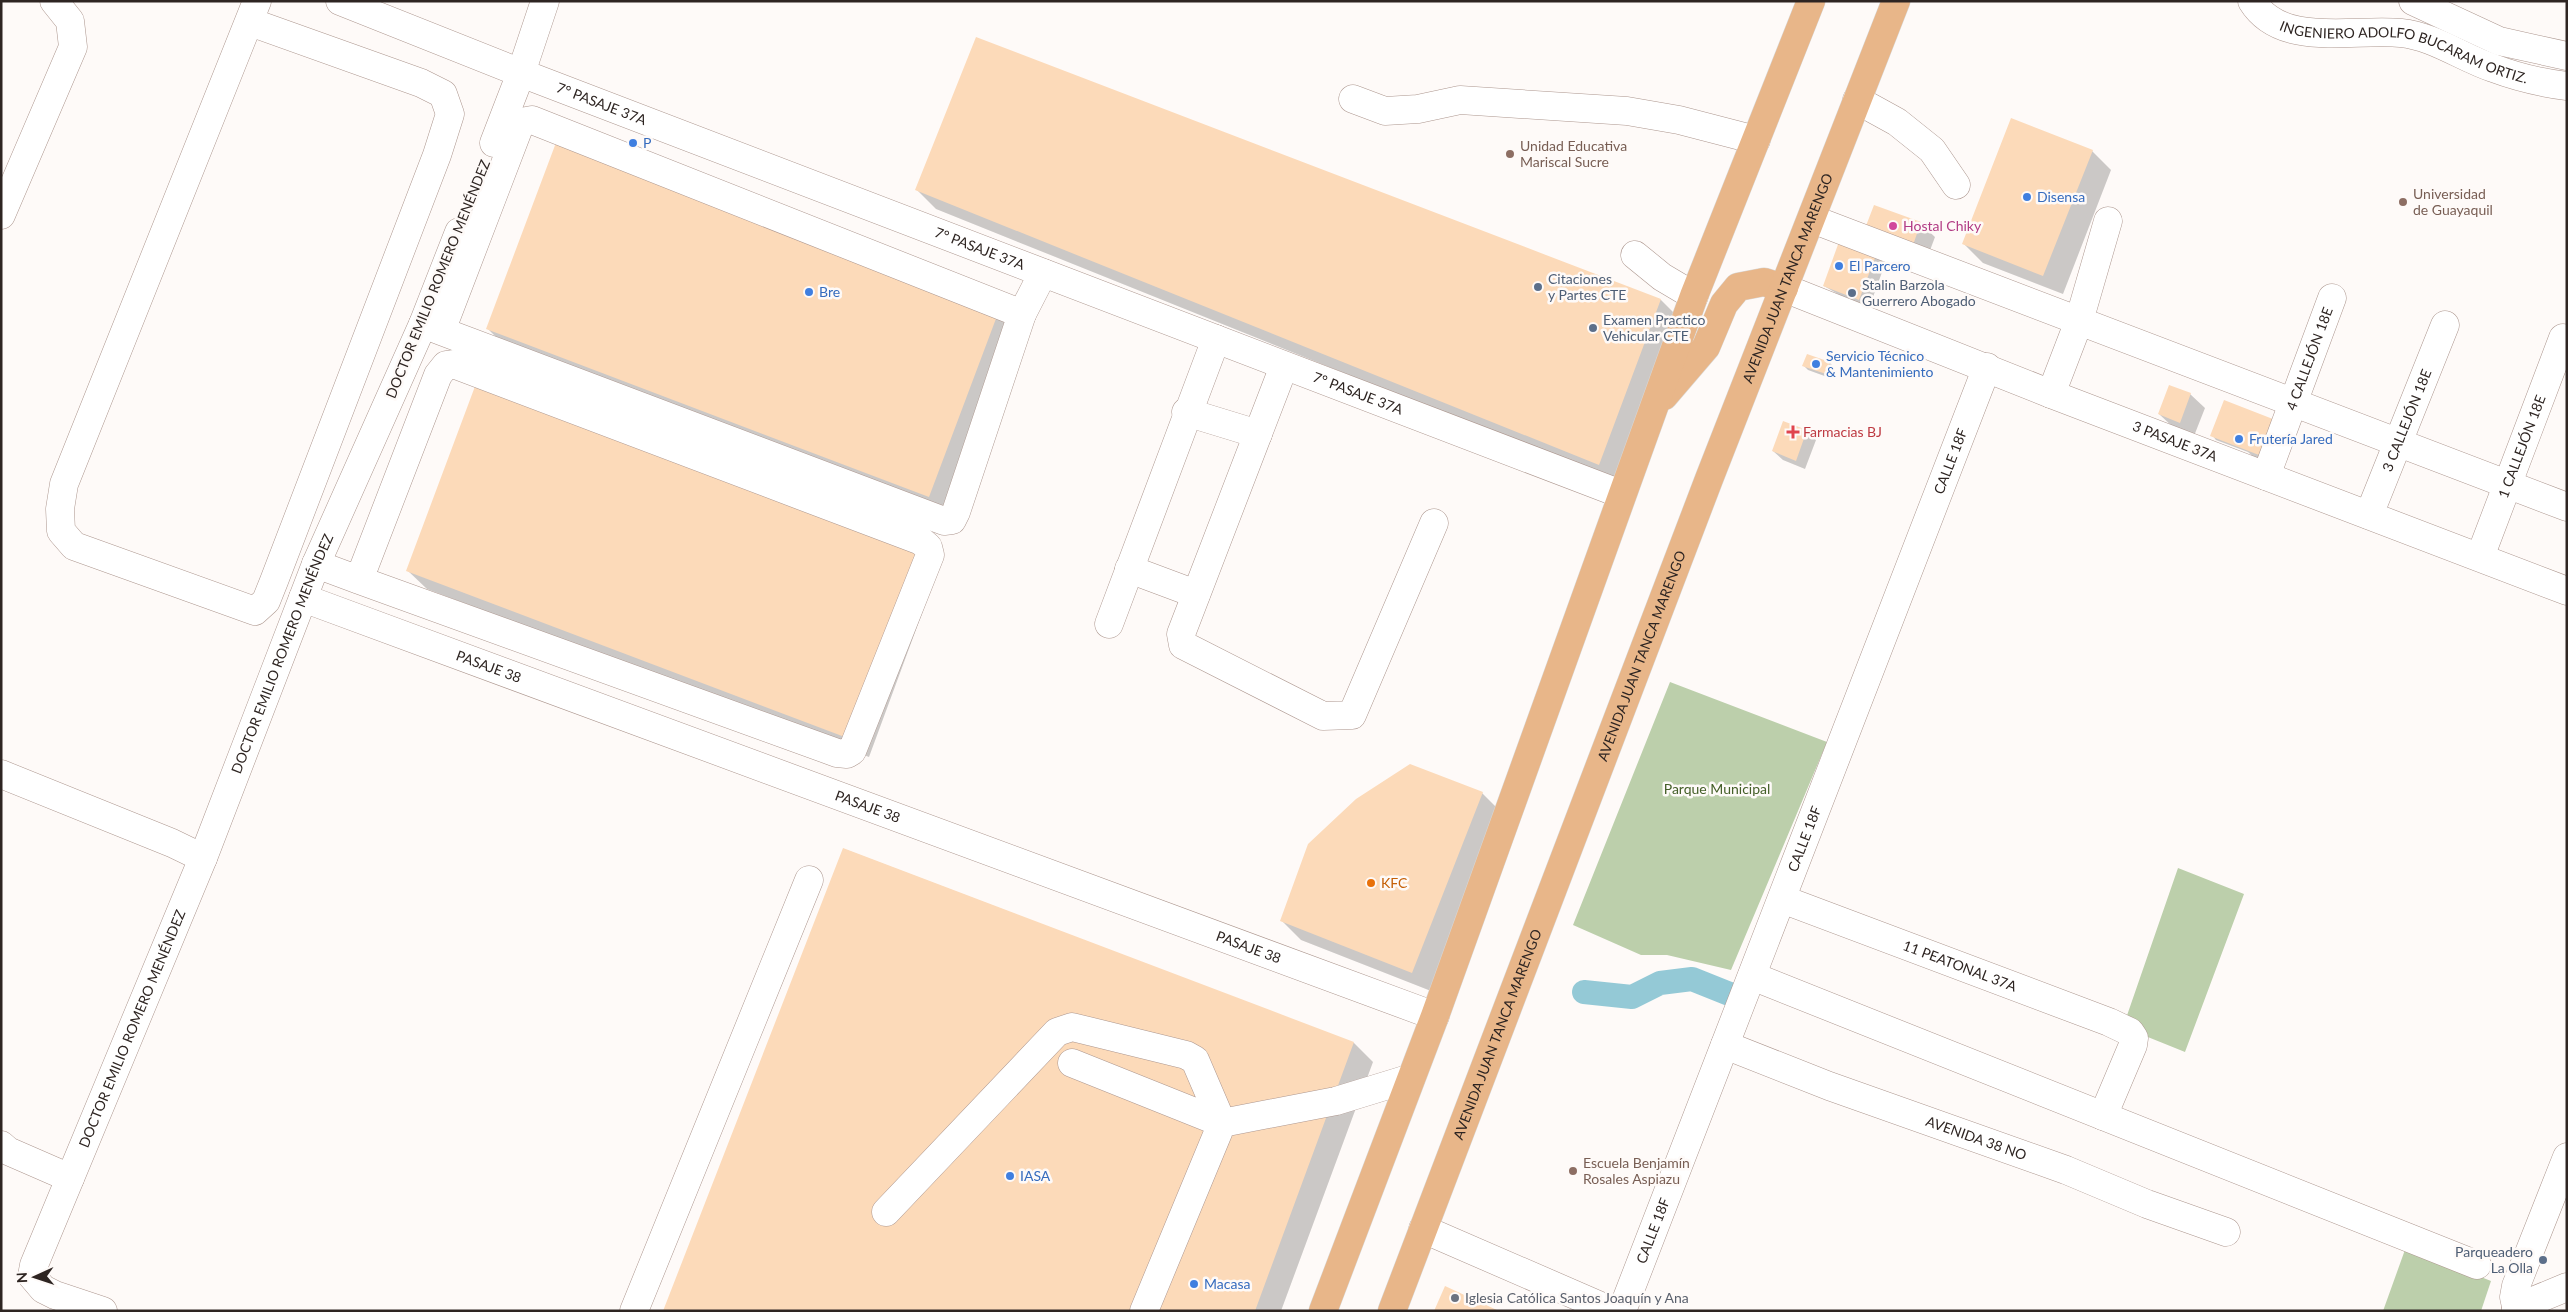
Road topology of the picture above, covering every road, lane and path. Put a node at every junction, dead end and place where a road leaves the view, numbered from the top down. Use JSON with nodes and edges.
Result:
{"nodes":[{"id":1,"x":54,"y":1,"type":"edge"},
{"id":2,"x":340,"y":1,"type":"edge"},
{"id":3,"x":545,"y":1,"type":"edge"},
{"id":4,"x":1810,"y":1,"type":"edge"},
{"id":5,"x":1896,"y":1,"type":"edge"},
{"id":6,"x":2252,"y":1,"type":"edge"},
{"id":7,"x":2413,"y":1,"type":"edge"},
{"id":8,"x":253,"y":12,"type":"edge"},
{"id":9,"x":2567,"y":56,"type":"edge"},
{"id":10,"x":521,"y":73,"type":"junction"},
{"id":11,"x":2567,"y":86,"type":"edge"},
{"id":12,"x":1353,"y":99,"type":"dead end"},
{"id":13,"x":1857,"y":100,"type":"junction"},
{"id":14,"x":1756,"y":140,"type":"junction"},
{"id":15,"x":1956,"y":184,"type":"dead end"},
{"id":16,"x":1,"y":215,"type":"edge"},
{"id":17,"x":1812,"y":219,"type":"junction"},
{"id":18,"x":2108,"y":222,"type":"dead end"},
{"id":19,"x":1635,"y":255,"type":"dead end"},
{"id":20,"x":1043,"y":273,"type":"junction"},
{"id":21,"x":1784,"y":288,"type":"junction"},
{"id":22,"x":1694,"y":296,"type":"junction"},
{"id":23,"x":2332,"y":298,"type":"dead end"},
{"id":24,"x":1022,"y":314,"type":"junction"},
{"id":25,"x":2079,"y":321,"type":"junction"},
{"id":26,"x":2445,"y":325,"type":"dead end"},
{"id":27,"x":432,"y":327,"type":"junction"},
{"id":28,"x":2563,"y":338,"type":"dead end"},
{"id":29,"x":1216,"y":339,"type":"junction"},
{"id":30,"x":1284,"y":366,"type":"junction"},
{"id":31,"x":1987,"y":368,"type":"junction"},
{"id":32,"x":2052,"y":394,"type":"junction"},
{"id":33,"x":2294,"y":403,"type":"junction"},
{"id":34,"x":1652,"y":410,"type":"junction"},
{"id":35,"x":1186,"y":412,"type":"junction"},
{"id":36,"x":1258,"y":434,"type":"junction"},
{"id":37,"x":2397,"y":443,"type":"junction"},
{"id":38,"x":2266,"y":476,"type":"junction"},
{"id":39,"x":2506,"y":484,"type":"junction"},
{"id":40,"x":1621,"y":494,"type":"junction"},
{"id":41,"x":2567,"y":507,"type":"edge"},
{"id":42,"x":2369,"y":515,"type":"junction"},
{"id":43,"x":1434,"y":523,"type":"dead end"},
{"id":44,"x":2480,"y":557,"type":"junction"},
{"id":45,"x":316,"y":564,"type":"junction"},
{"id":46,"x":1130,"y":569,"type":"junction"},
{"id":47,"x":359,"y":580,"type":"junction"},
{"id":48,"x":2567,"y":591,"type":"edge"},
{"id":49,"x":1196,"y":594,"type":"junction"},
{"id":50,"x":303,"y":598,"type":"junction"},
{"id":51,"x":1108,"y":624,"type":"dead end"},
{"id":52,"x":1,"y":774,"type":"edge"},
{"id":53,"x":203,"y":858,"type":"junction"},
{"id":54,"x":809,"y":880,"type":"dead end"},
{"id":55,"x":1782,"y":899,"type":"junction"},
{"id":56,"x":1752,"y":976,"type":"junction"},
{"id":57,"x":1435,"y":1016,"type":"junction"},
{"id":58,"x":1725,"y":1045,"type":"junction"},
{"id":59,"x":1072,"y":1063,"type":"dead end"},
{"id":60,"x":1411,"y":1078,"type":"junction"},
{"id":61,"x":2103,"y":1116,"type":"junction"},
{"id":62,"x":1222,"y":1123,"type":"junction"},
{"id":63,"x":1,"y":1145,"type":"edge"},
{"id":64,"x":2567,"y":1157,"type":"edge"},
{"id":65,"x":70,"y":1178,"type":"junction"},
{"id":66,"x":886,"y":1212,"type":"dead end"},
{"id":67,"x":1423,"y":1229,"type":"junction"},
{"id":68,"x":2226,"y":1232,"type":"dead end"},
{"id":69,"x":2477,"y":1265,"type":"dead end"},
{"id":70,"x":2567,"y":1287,"type":"edge"},
{"id":71,"x":2516,"y":1310,"type":"edge"},
{"id":72,"x":103,"y":1311,"type":"edge"},
{"id":73,"x":634,"y":1311,"type":"edge"},
{"id":74,"x":1144,"y":1311,"type":"edge"},
{"id":75,"x":1323,"y":1311,"type":"edge"},
{"id":76,"x":1392,"y":1311,"type":"edge"},
{"id":77,"x":1612,"y":1311,"type":"edge"},
{"id":78,"x":1622,"y":1311,"type":"edge"}],
"edges":[{"from":1,"to":16,"type":"street"},
{"from":2,"to":10,"type":"street","name":"7° PASAJE 37A"},
{"from":3,"to":10,"type":"street","name":"DOCTOR EMILIO ROMERO MENÉNDEZ"},
{"from":4,"to":14,"type":"main road"},
{"from":5,"to":13,"type":"main road","name":"AVENIDA JUAN TANCA MARENGO"},
{"from":6,"to":11,"type":"street","name":"INGENIERO ADOLFO BUCARAM ORTIZ."},
{"from":7,"to":9,"type":"street"},
{"from":8,"to":8,"type":"street"},
{"from":10,"to":20,"type":"street","name":"7° PASAJE 37A"},
{"from":10,"to":27,"type":"street","name":"DOCTOR EMILIO ROMERO MENÉNDEZ"},
{"from":12,"to":14,"type":"street"},
{"from":13,"to":15,"type":"street"},
{"from":13,"to":17,"type":"main road","name":"AVENIDA JUAN TANCA MARENGO"},
{"from":14,"to":22,"type":"main road"},
{"from":17,"to":21,"type":"main road","name":"AVENIDA JUAN TANCA MARENGO"},
{"from":17,"to":25,"type":"street"},
{"from":18,"to":25,"type":"street"},
{"from":19,"to":22,"type":"street"},
{"from":20,"to":24,"type":"street"},
{"from":20,"to":29,"type":"street","name":"7° PASAJE 37A"},
{"from":21,"to":31,"type":"street","name":"3 PASAJE 37A"},
{"from":21,"to":34,"type":"main road"},
{"from":21,"to":67,"type":"main road","name":"AVENIDA JUAN TANCA MARENGO"},
{"from":22,"to":34,"type":"main road"},
{"from":23,"to":33,"type":"street","name":"4 CALLEJÓN 18E"},
{"from":24,"to":27,"type":"street"},
{"from":24,"to":27,"type":"street"},
{"from":25,"to":32,"type":"street"},
{"from":25,"to":33,"type":"street"},
{"from":26,"to":37,"type":"street","name":"3 CALLEJÓN 18E"},
{"from":27,"to":45,"type":"street","name":"DOCTOR EMILIO ROMERO MENÉNDEZ"},
{"from":28,"to":39,"type":"street","name":"1 CALLEJÓN 18E"},
{"from":29,"to":30,"type":"street","name":"7° PASAJE 37A"},
{"from":29,"to":35,"type":"street"},
{"from":30,"to":36,"type":"street"},
{"from":30,"to":40,"type":"street","name":"7° PASAJE 37A"},
{"from":31,"to":32,"type":"street","name":"3 PASAJE 37A"},
{"from":31,"to":55,"type":"street","name":"CALLE 18F"},
{"from":32,"to":38,"type":"street","name":"3 PASAJE 37A"},
{"from":33,"to":37,"type":"street"},
{"from":33,"to":38,"type":"street","name":"4 CALLEJÓN 18E"},
{"from":34,"to":40,"type":"main road"},
{"from":35,"to":36,"type":"street"},
{"from":35,"to":46,"type":"street"},
{"from":36,"to":49,"type":"street"},
{"from":37,"to":39,"type":"street"},
{"from":37,"to":42,"type":"street","name":"3 CALLEJÓN 18E"},
{"from":38,"to":42,"type":"street","name":"3 PASAJE 37A"},
{"from":39,"to":41,"type":"street"},
{"from":39,"to":44,"type":"street","name":"1 CALLEJÓN 18E"},
{"from":40,"to":57,"type":"main road"},
{"from":42,"to":44,"type":"street","name":"3 PASAJE 37A"},
{"from":43,"to":49,"type":"street"},
{"from":44,"to":48,"type":"street","name":"3 PASAJE 37A"},
{"from":45,"to":47,"type":"street"},
{"from":45,"to":50,"type":"street","name":"DOCTOR EMILIO ROMERO MENÉNDEZ"},
{"from":46,"to":49,"type":"street"},
{"from":46,"to":51,"type":"street"},
{"from":47,"to":47,"type":"street"},
{"from":50,"to":53,"type":"street","name":"DOCTOR EMILIO ROMERO MENÉNDEZ"},
{"from":50,"to":57,"type":"street","name":"PASAJE 38"},
{"from":52,"to":53,"type":"street"},
{"from":53,"to":65,"type":"street","name":"DOCTOR EMILIO ROMERO MENÉNDEZ"},
{"from":54,"to":73,"type":"street"},
{"from":55,"to":56,"type":"street","name":"CALLE 18F"},
{"from":55,"to":61,"type":"street","name":"11 PEATONAL 37A"},
{"from":56,"to":58,"type":"street","name":"CALLE 18F"},
{"from":56,"to":61,"type":"street"},
{"from":57,"to":60,"type":"main road"},
{"from":58,"to":68,"type":"street","name":"AVENIDA 38 NO"},
{"from":58,"to":78,"type":"street","name":"CALLE 18F"},
{"from":59,"to":62,"type":"street"},
{"from":60,"to":62,"type":"street"},
{"from":60,"to":75,"type":"main road"},
{"from":61,"to":69,"type":"street"},
{"from":62,"to":66,"type":"street"},
{"from":62,"to":74,"type":"street"},
{"from":63,"to":65,"type":"street"},
{"from":64,"to":71,"type":"street"},
{"from":65,"to":72,"type":"street","name":"DOCTOR EMILIO ROMERO MENÉNDEZ"},
{"from":67,"to":76,"type":"main road","name":"AVENIDA JUAN TANCA MARENGO"},
{"from":67,"to":77,"type":"street"},
{"from":70,"to":71,"type":"street"}]}
